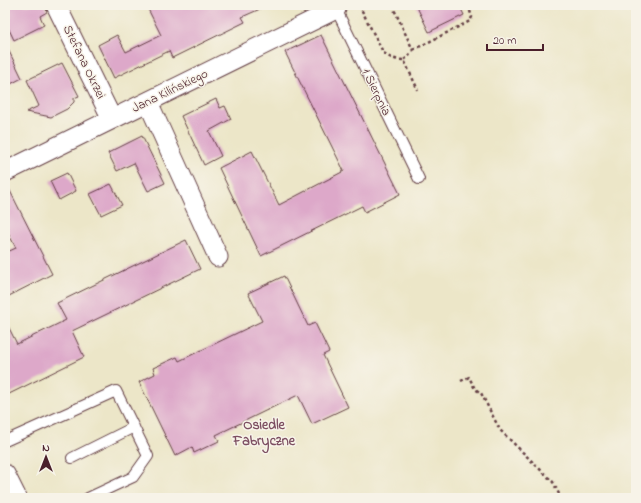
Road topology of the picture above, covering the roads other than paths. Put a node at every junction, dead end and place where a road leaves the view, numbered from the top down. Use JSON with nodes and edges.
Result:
{"nodes":[{"id":1,"x":56,"y":5,"type":"edge"},
{"id":2,"x":335,"y":7,"type":"edge"},
{"id":3,"x":148,"y":102,"type":"junction"},
{"id":4,"x":112,"y":119,"type":"junction"},
{"id":5,"x":5,"y":172,"type":"edge"},
{"id":6,"x":419,"y":179,"type":"dead end"},
{"id":7,"x":218,"y":257,"type":"dead end"},
{"id":8,"x":134,"y":427,"type":"junction"},
{"id":9,"x":5,"y":441,"type":"edge"},
{"id":10,"x":72,"y":458,"type":"dead end"},
{"id":11,"x":5,"y":474,"type":"edge"},
{"id":12,"x":17,"y":498,"type":"edge"},
{"id":13,"x":88,"y":498,"type":"edge"}],
"edges":[{"from":1,"to":4,"type":"street","name":"Stefana Okrzei"},
{"from":2,"to":3,"type":"street","name":"Jana Kilińskiego"},
{"from":2,"to":6,"type":"lane","name":"1 Sierpnia"},
{"from":3,"to":4,"type":"street","name":"Jana Kilińskiego"},
{"from":3,"to":7,"type":"street"},
{"from":4,"to":5,"type":"street","name":"Jana Kilińskiego"},
{"from":8,"to":9,"type":"lane"},
{"from":8,"to":10,"type":"lane"},
{"from":8,"to":13,"type":"lane"},
{"from":11,"to":12,"type":"street"}]}
